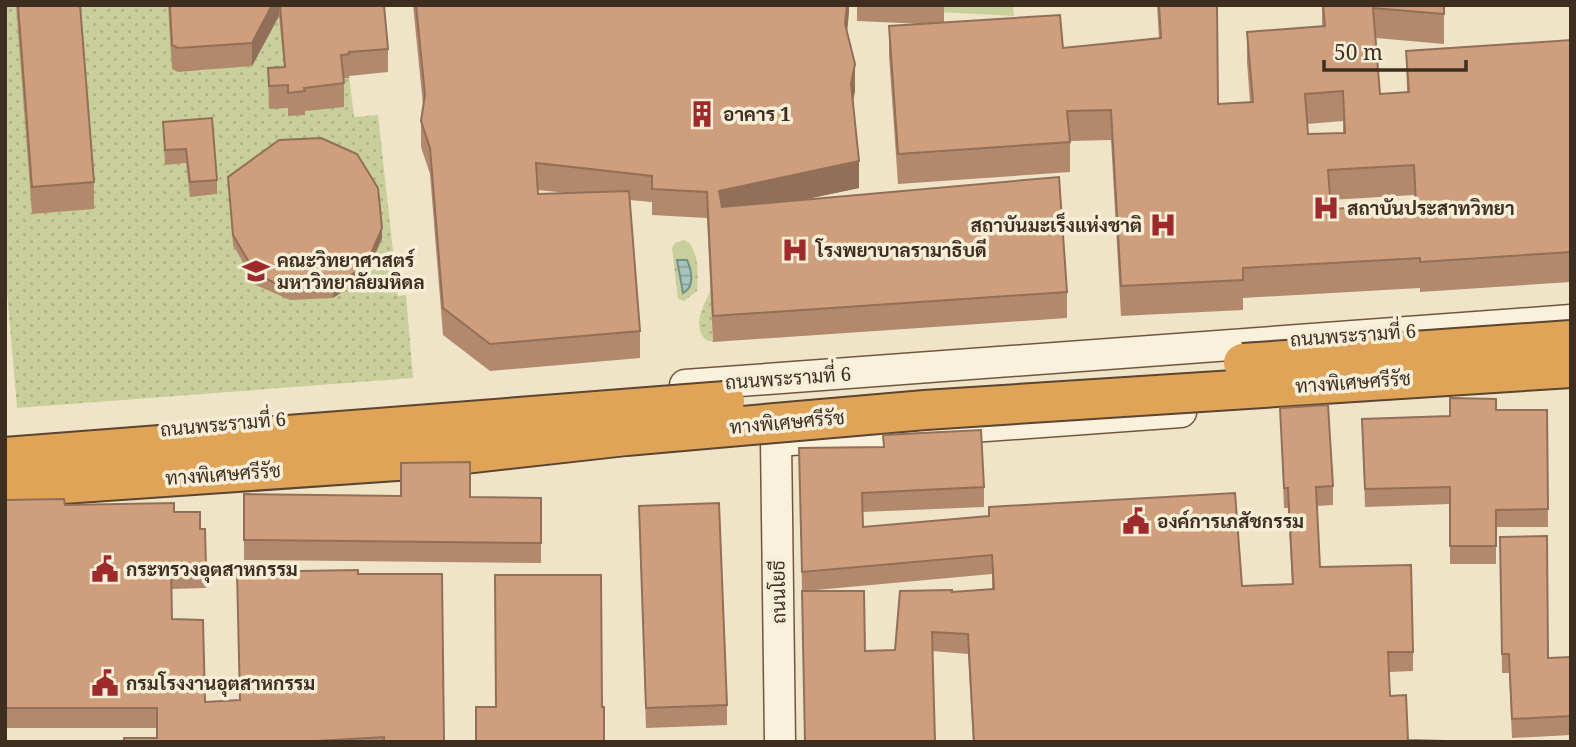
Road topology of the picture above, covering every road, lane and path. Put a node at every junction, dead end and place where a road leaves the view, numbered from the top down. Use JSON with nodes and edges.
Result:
{"nodes":[{"id":1,"x":1571,"y":320,"type":"edge"},
{"id":2,"x":1366,"y":335,"type":"junction"},
{"id":3,"x":1571,"y":340,"type":"edge"},
{"id":4,"x":1240,"y":344,"type":"junction"},
{"id":5,"x":1569,"y":376,"type":"edge"},
{"id":6,"x":1244,"y":407,"type":"junction"},
{"id":7,"x":220,"y":425,"type":"junction"},
{"id":8,"x":5,"y":441,"type":"edge"},
{"id":9,"x":776,"y":441,"type":"junction"},
{"id":10,"x":5,"y":457,"type":"edge"},
{"id":11,"x":224,"y":485,"type":"junction"},
{"id":12,"x":5,"y":488,"type":"edge"},
{"id":13,"x":5,"y":500,"type":"edge"},
{"id":14,"x":780,"y":742,"type":"edge"}],
"edges":[{"from":1,"to":2,"type":"main road","name":"ถนนพระรามที่ 6"},
{"from":2,"to":4,"type":"main road","name":"ถนนพระรามที่ 6"},
{"from":2,"to":5,"type":"main road"},
{"from":3,"to":10,"type":"highway","name":"ทางพิเศษศรีรัช","bridge":true},
{"from":4,"to":6,"type":"main road"},
{"from":4,"to":7,"type":"main road","name":"ถนนพระรามที่ 6"},
{"from":5,"to":6,"type":"main road"},
{"from":5,"to":12,"type":"highway","name":"ทางพิเศษศรีรัช","bridge":true},
{"from":6,"to":9,"type":"main road"},
{"from":7,"to":8,"type":"main road","name":"ถนนพระรามที่ 6"},
{"from":7,"to":11,"type":"main road"},
{"from":9,"to":11,"type":"main road"},
{"from":9,"to":14,"type":"main road","name":"ถนนโยธี"},
{"from":11,"to":13,"type":"main road"}]}
